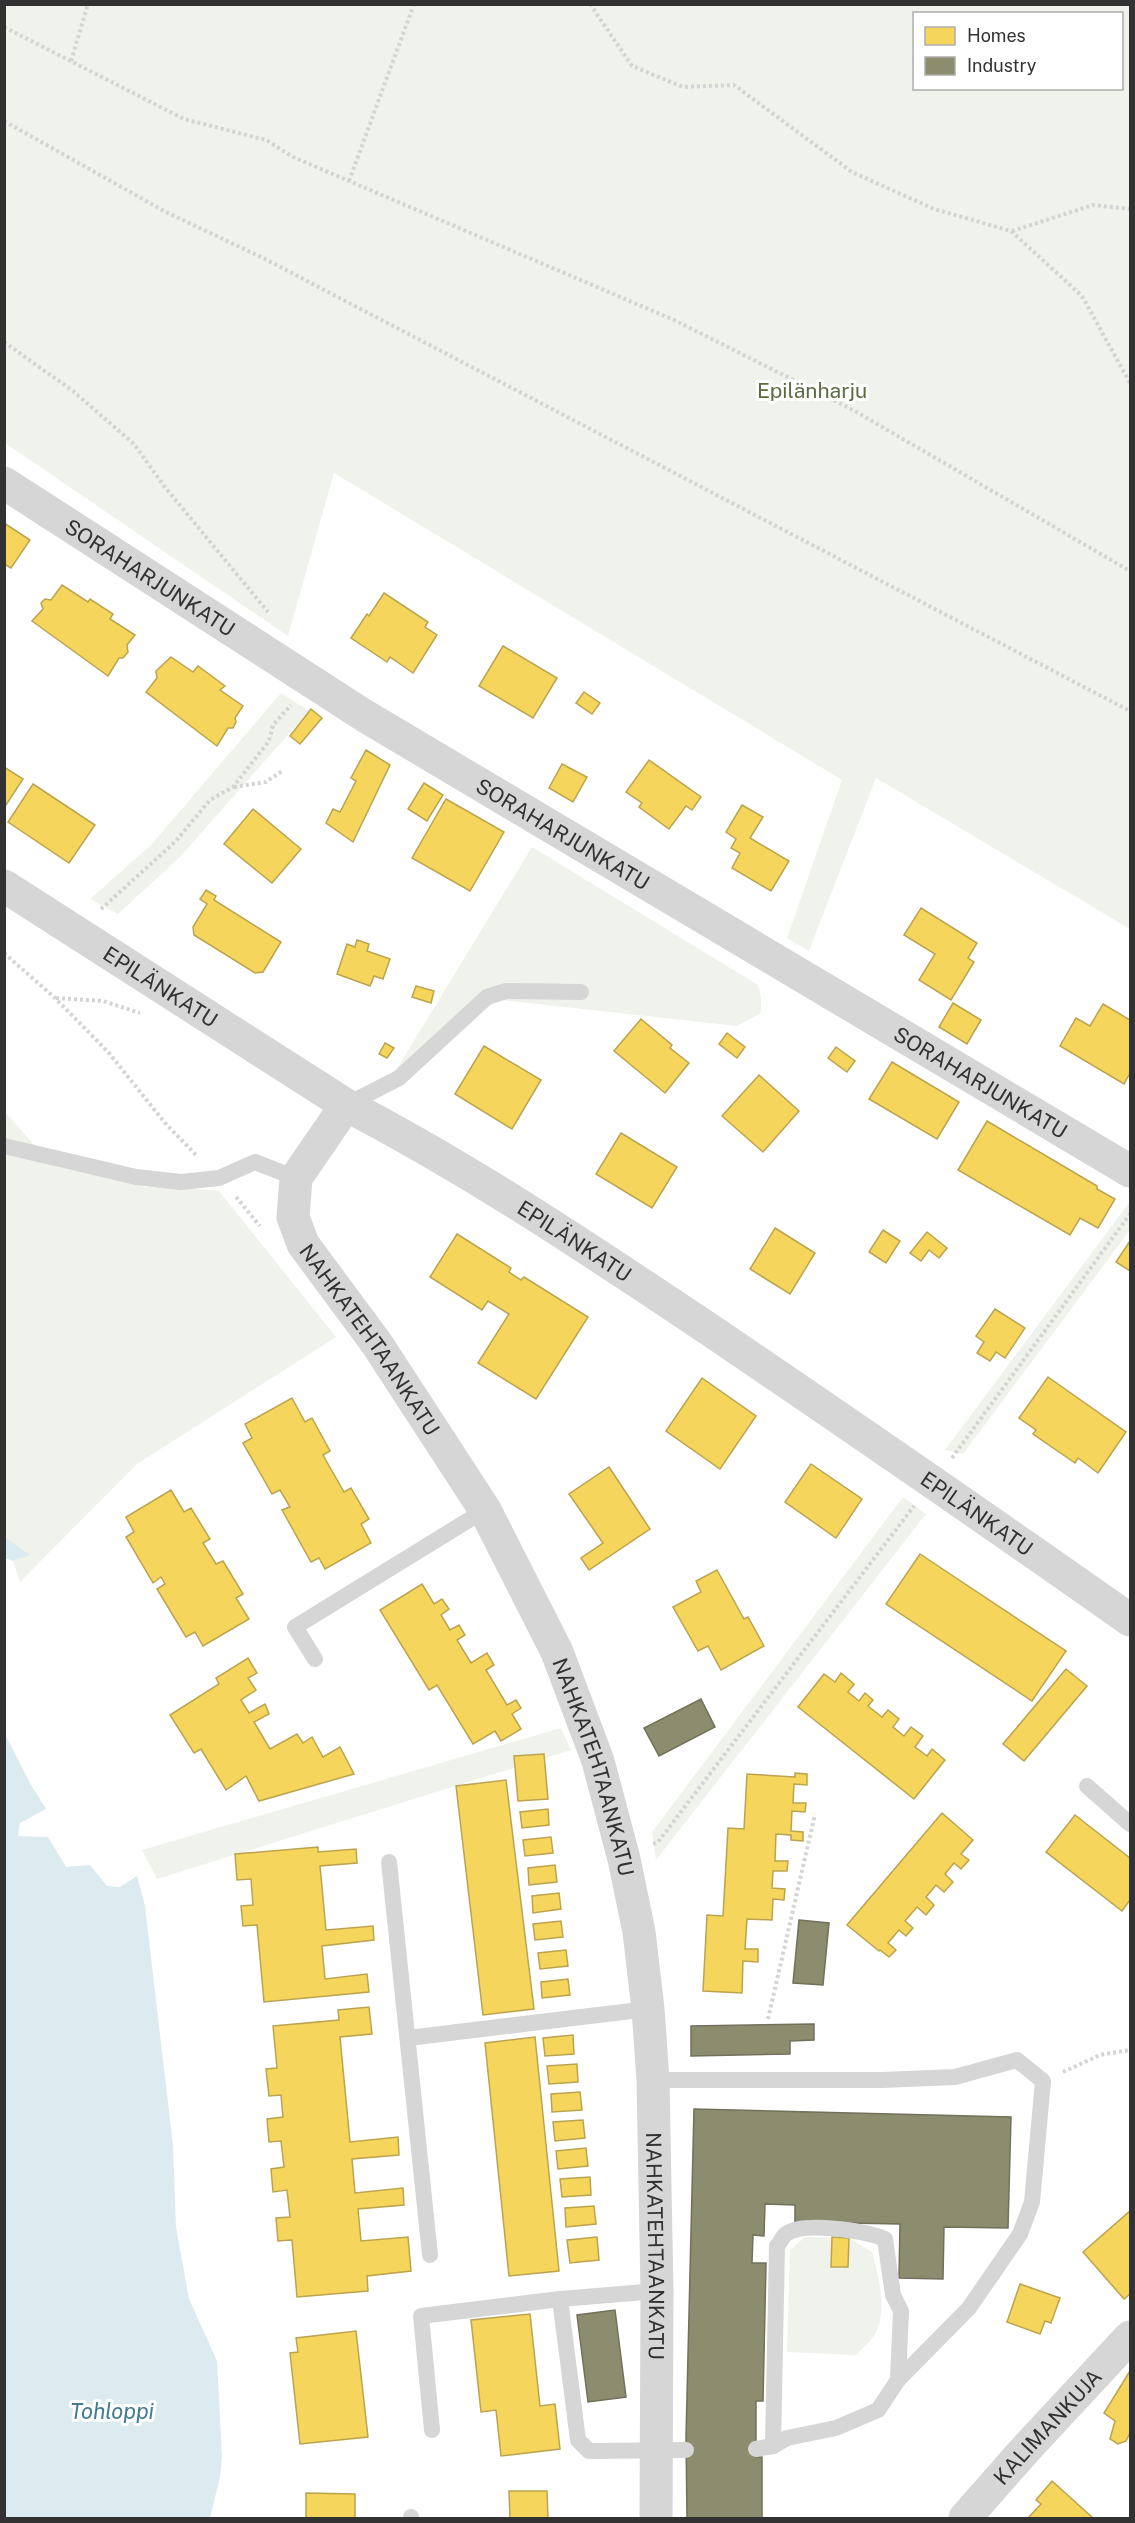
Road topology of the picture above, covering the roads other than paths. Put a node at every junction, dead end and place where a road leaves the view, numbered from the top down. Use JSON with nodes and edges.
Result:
{"nodes":[{"id":1,"x":4,"y":483,"type":"edge"},
{"id":2,"x":4,"y":886,"type":"edge"},
{"id":3,"x":581,"y":992,"type":"dead end"},
{"id":4,"x":346,"y":1105,"type":"junction"},
{"id":5,"x":4,"y":1146,"type":"edge"},
{"id":6,"x":1131,"y":1171,"type":"edge"},
{"id":7,"x":296,"y":1178,"type":"junction"},
{"id":8,"x":485,"y":1510,"type":"junction"},
{"id":9,"x":1131,"y":1620,"type":"edge"},
{"id":10,"x":315,"y":1659,"type":"dead end"},
{"id":11,"x":1087,"y":1786,"type":"dead end"},
{"id":12,"x":1131,"y":1824,"type":"edge"},
{"id":13,"x":389,"y":1862,"type":"dead end"},
{"id":14,"x":648,"y":2009,"type":"junction"},
{"id":15,"x":408,"y":2038,"type":"junction"},
{"id":16,"x":653,"y":2080,"type":"junction"},
{"id":17,"x":430,"y":2255,"type":"dead end"},
{"id":18,"x":657,"y":2291,"type":"junction"},
{"id":19,"x":560,"y":2300,"type":"junction"},
{"id":20,"x":1131,"y":2337,"type":"edge"},
{"id":21,"x":898,"y":2380,"type":"junction"},
{"id":22,"x":432,"y":2430,"type":"dead end"},
{"id":23,"x":773,"y":2446,"type":"junction"},
{"id":24,"x":756,"y":2450,"type":"dead end"},
{"id":25,"x":671,"y":2451,"type":"junction"},
{"id":26,"x":656,"y":2518,"type":"edge"},
{"id":27,"x":965,"y":2518,"type":"edge"}],
"edges":[{"from":1,"to":6,"type":"street","name":"SORAHARJUNKATU"},
{"from":2,"to":4,"type":"street","name":"EPILÄNKATU"},
{"from":3,"to":4,"type":"lane"},
{"from":4,"to":7,"type":"street"},
{"from":4,"to":9,"type":"street","name":"EPILÄNKATU"},
{"from":5,"to":7,"type":"lane"},
{"from":7,"to":8,"type":"street","name":"NAHKATEHTAANKATU"},
{"from":8,"to":10,"type":"lane"},
{"from":8,"to":14,"type":"street","name":"NAHKATEHTAANKATU"},
{"from":11,"to":12,"type":"lane"},
{"from":13,"to":15,"type":"lane"},
{"from":14,"to":15,"type":"lane"},
{"from":14,"to":16,"type":"street","name":"NAHKATEHTAANKATU"},
{"from":15,"to":17,"type":"lane"},
{"from":16,"to":18,"type":"street","name":"NAHKATEHTAANKATU"},
{"from":16,"to":21,"type":"lane"},
{"from":18,"to":19,"type":"lane"},
{"from":18,"to":25,"type":"street","name":"NAHKATEHTAANKATU"},
{"from":19,"to":22,"type":"lane"},
{"from":19,"to":25,"type":"lane"},
{"from":20,"to":27,"type":"street","name":"KALIMANKUJA"},
{"from":21,"to":23,"type":"lane"},
{"from":21,"to":23,"type":"lane"},
{"from":23,"to":24,"type":"lane"},
{"from":25,"to":26,"type":"street","name":"NAHKATEHTAANKATU"}]}
